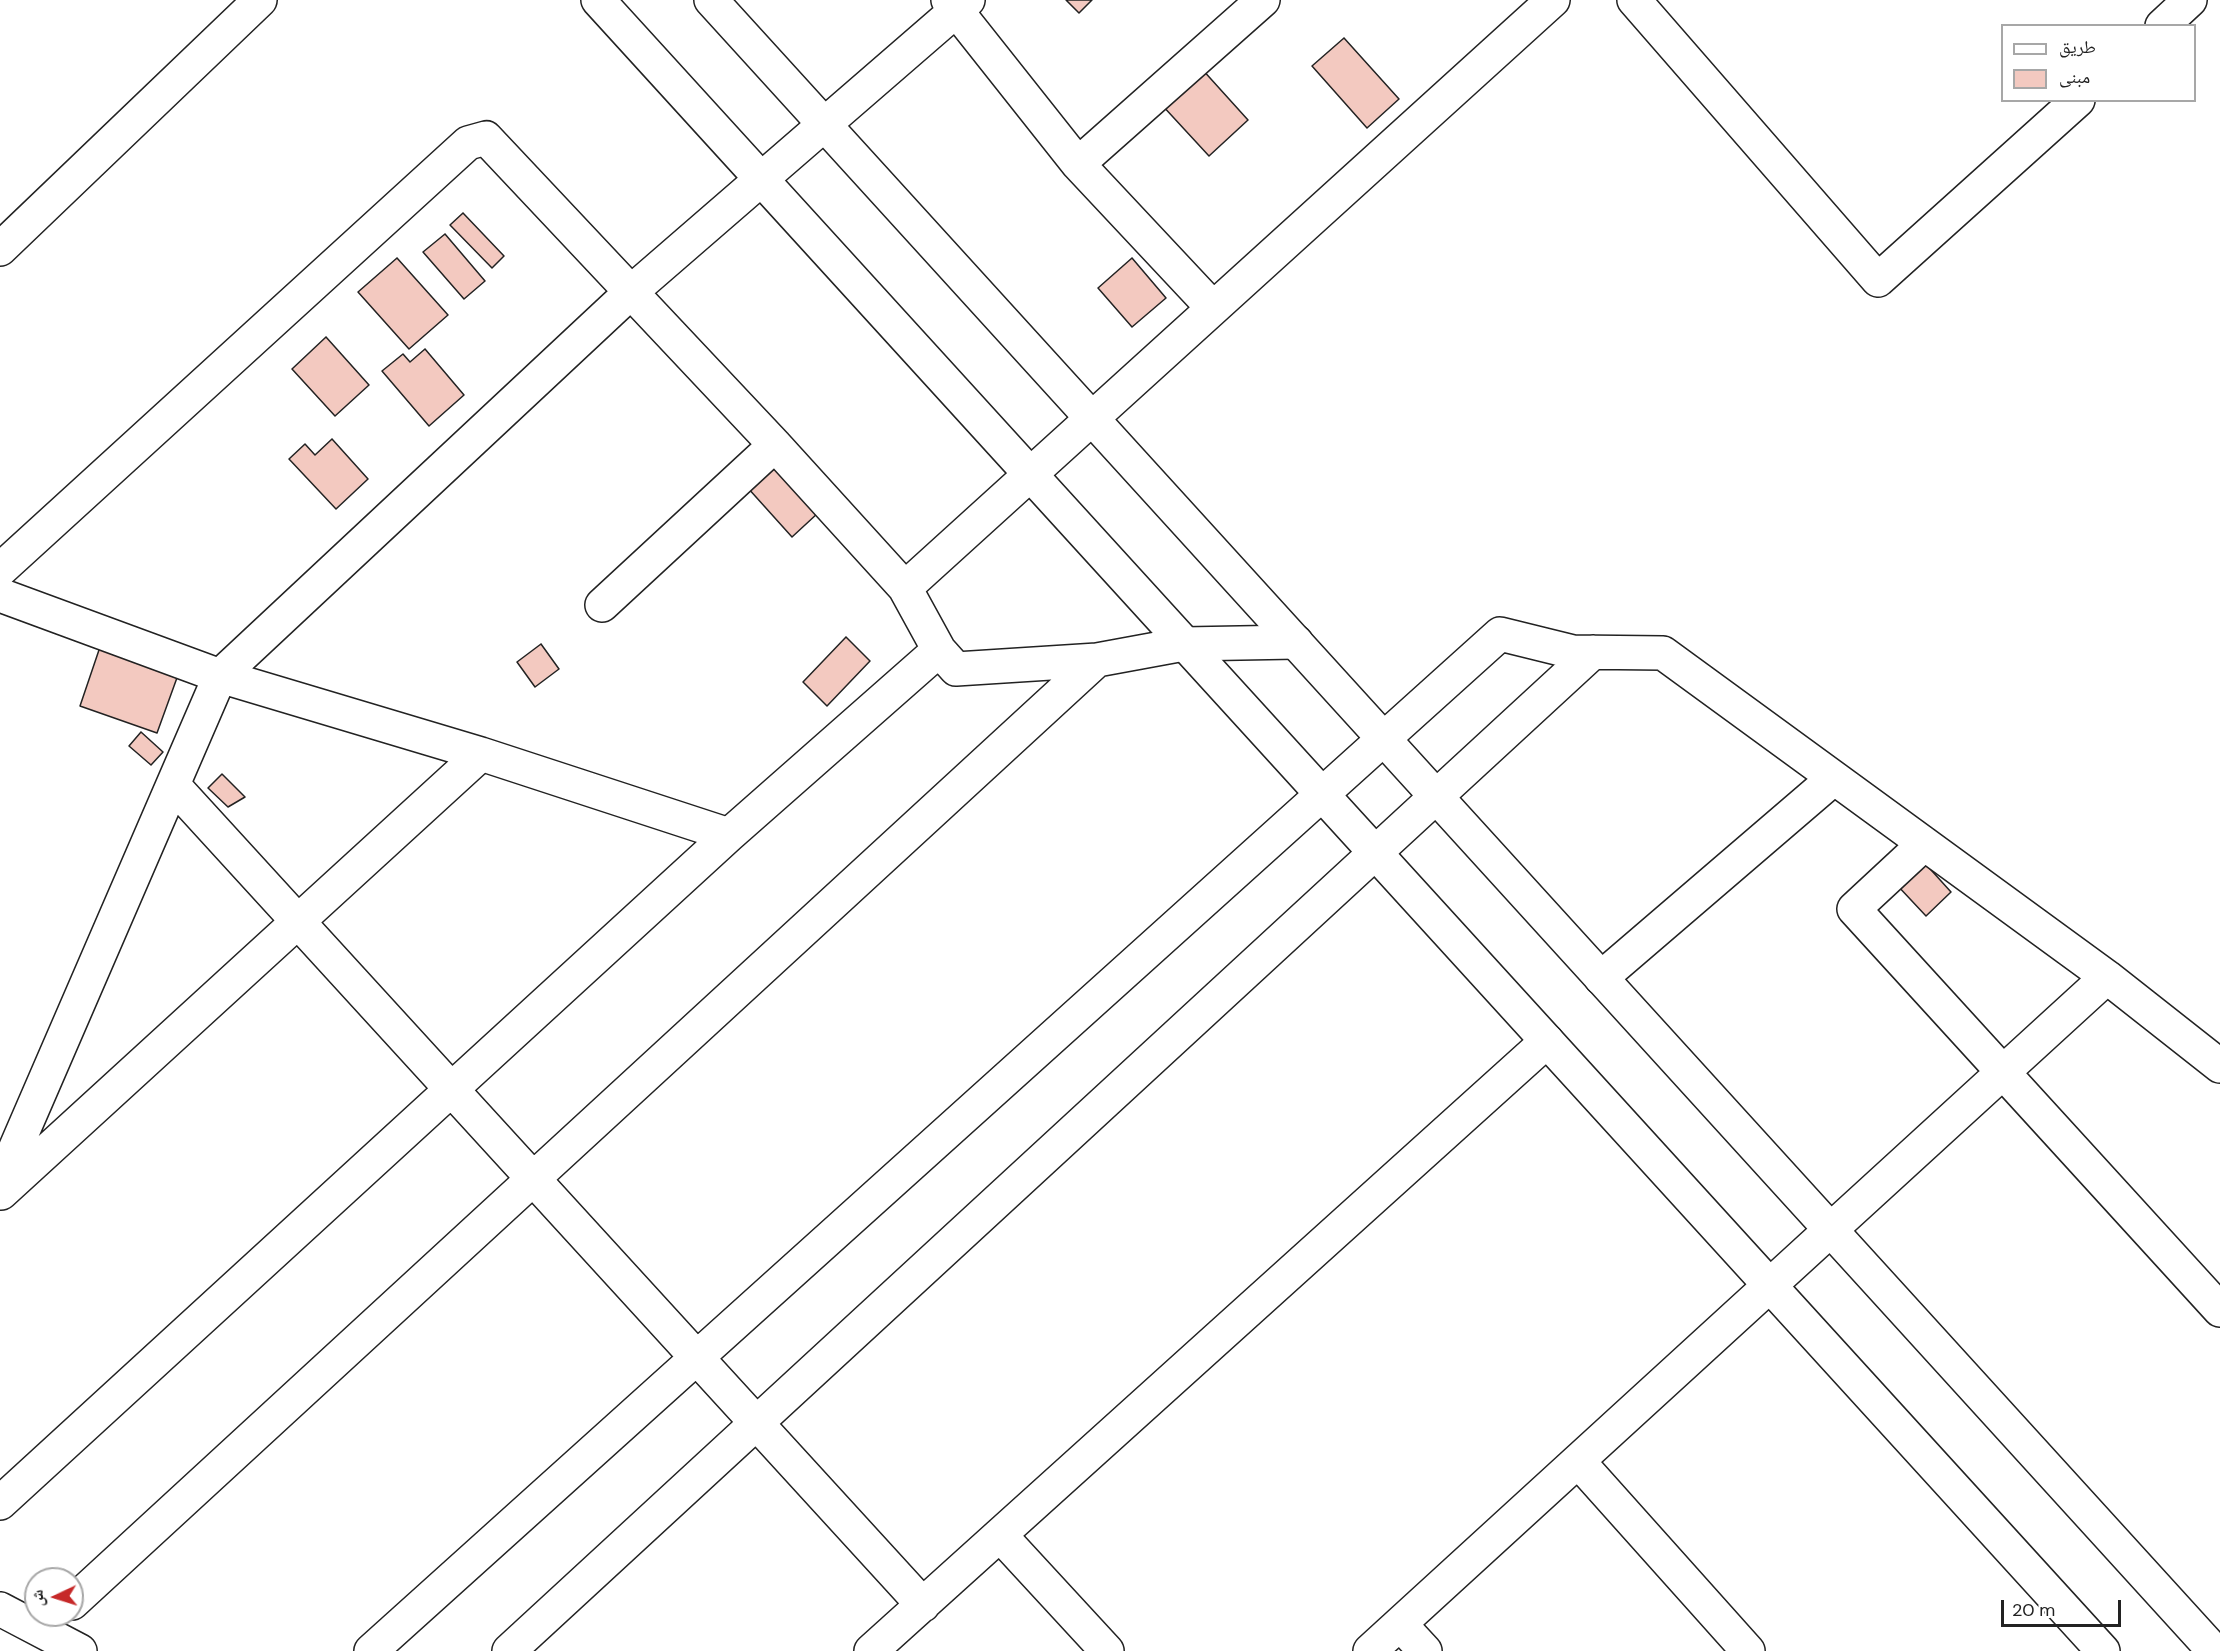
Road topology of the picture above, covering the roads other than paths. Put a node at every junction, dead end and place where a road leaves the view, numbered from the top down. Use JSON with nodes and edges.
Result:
{"nodes":[{"id":1,"x":260,"y":0,"type":"edge"},
{"id":2,"x":598,"y":0,"type":"edge"},
{"id":3,"x":711,"y":0,"type":"edge"},
{"id":4,"x":1263,"y":0,"type":"edge"},
{"id":5,"x":1553,"y":0,"type":"edge"},
{"id":6,"x":1634,"y":0,"type":"edge"},
{"id":7,"x":2190,"y":0,"type":"edge"},
{"id":8,"x":958,"y":3,"type":"edge"},
{"id":9,"x":2164,"y":24,"type":"edge"},
{"id":10,"x":2076,"y":102,"type":"edge"},
{"id":11,"x":825,"y":125,"type":"junction"},
{"id":12,"x":1078,"y":164,"type":"junction"},
{"id":13,"x":761,"y":179,"type":"junction"},
{"id":14,"x":0,"y":249,"type":"edge"},
{"id":15,"x":632,"y":292,"type":"junction"},
{"id":16,"x":1213,"y":308,"type":"junction"},
{"id":17,"x":1091,"y":418,"type":"junction"},
{"id":18,"x":775,"y":445,"type":"junction"},
{"id":19,"x":1029,"y":474,"type":"junction"},
{"id":20,"x":0,"y":570,"type":"edge"},
{"id":21,"x":905,"y":588,"type":"junction"},
{"id":22,"x":0,"y":595,"type":"edge"},
{"id":23,"x":602,"y":605,"type":"dead end"},
{"id":24,"x":1296,"y":642,"type":"junction"},
{"id":25,"x":1184,"y":644,"type":"junction"},
{"id":26,"x":939,"y":650,"type":"junction"},
{"id":27,"x":1593,"y":652,"type":"junction"},
{"id":28,"x":1097,"y":660,"type":"junction"},
{"id":29,"x":220,"y":676,"type":"junction"},
{"id":30,"x":1383,"y":739,"type":"junction"},
{"id":31,"x":482,"y":754,"type":"junction"},
{"id":32,"x":1834,"y":778,"type":"junction"},
{"id":33,"x":174,"y":786,"type":"junction"},
{"id":34,"x":1322,"y":795,"type":"junction"},
{"id":35,"x":1436,"y":796,"type":"junction"},
{"id":36,"x":729,"y":835,"type":"junction"},
{"id":37,"x":1924,"y":844,"type":"junction"},
{"id":38,"x":1375,"y":853,"type":"junction"},
{"id":39,"x":298,"y":922,"type":"junction"},
{"id":40,"x":2107,"y":977,"type":"junction"},
{"id":41,"x":1601,"y":978,"type":"junction"},
{"id":42,"x":1547,"y":1041,"type":"junction"},
{"id":43,"x":2220,"y":1066,"type":"edge"},
{"id":44,"x":2003,"y":1072,"type":"junction"},
{"id":45,"x":451,"y":1090,"type":"junction"},
{"id":46,"x":533,"y":1179,"type":"junction"},
{"id":47,"x":0,"y":1184,"type":"edge"},
{"id":48,"x":0,"y":1194,"type":"edge"},
{"id":49,"x":1830,"y":1230,"type":"junction"},
{"id":50,"x":1769,"y":1286,"type":"junction"},
{"id":51,"x":2220,"y":1311,"type":"edge"},
{"id":52,"x":697,"y":1358,"type":"junction"},
{"id":53,"x":756,"y":1423,"type":"junction"},
{"id":54,"x":1578,"y":1461,"type":"junction"},
{"id":55,"x":0,"y":1503,"type":"edge"},
{"id":56,"x":1000,"y":1535,"type":"junction"},
{"id":57,"x":84,"y":1592,"type":"edge"},
{"id":58,"x":923,"y":1605,"type":"junction"},
{"id":59,"x":0,"y":1609,"type":"edge"},
{"id":60,"x":24,"y":1616,"type":"edge"},
{"id":61,"x":1400,"y":1623,"type":"junction"},
{"id":62,"x":54,"y":1627,"type":"edge"},
{"id":63,"x":80,"y":1651,"type":"edge"},
{"id":64,"x":372,"y":1651,"type":"edge"},
{"id":65,"x":509,"y":1651,"type":"edge"},
{"id":66,"x":872,"y":1651,"type":"edge"},
{"id":67,"x":1107,"y":1651,"type":"edge"},
{"id":68,"x":1370,"y":1651,"type":"edge"},
{"id":69,"x":1425,"y":1651,"type":"edge"},
{"id":70,"x":1748,"y":1651,"type":"edge"},
{"id":71,"x":2103,"y":1651,"type":"edge"},
{"id":72,"x":2214,"y":1651,"type":"edge"}],
"edges":[{"from":1,"to":14,"type":"street"},
{"from":2,"to":13,"type":"street"},
{"from":3,"to":11,"type":"street"},
{"from":4,"to":12,"type":"street"},
{"from":5,"to":16,"type":"street"},
{"from":6,"to":10,"type":"street"},
{"from":7,"to":9,"type":"street"},
{"from":8,"to":11,"type":"street"},
{"from":8,"to":12,"type":"street"},
{"from":11,"to":13,"type":"street"},
{"from":11,"to":17,"type":"street"},
{"from":12,"to":16,"type":"street"},
{"from":13,"to":15,"type":"street"},
{"from":13,"to":19,"type":"street"},
{"from":15,"to":18,"type":"street"},
{"from":15,"to":20,"type":"street"},
{"from":15,"to":29,"type":"street"},
{"from":16,"to":17,"type":"street"},
{"from":17,"to":19,"type":"street"},
{"from":17,"to":24,"type":"street"},
{"from":18,"to":21,"type":"street"},
{"from":18,"to":23,"type":"street"},
{"from":19,"to":21,"type":"street"},
{"from":19,"to":25,"type":"street"},
{"from":21,"to":26,"type":"street"},
{"from":22,"to":29,"type":"street"},
{"from":24,"to":25,"type":"street"},
{"from":24,"to":30,"type":"street"},
{"from":25,"to":28,"type":"street"},
{"from":25,"to":34,"type":"street"},
{"from":26,"to":28,"type":"street"},
{"from":26,"to":36,"type":"street"},
{"from":27,"to":30,"type":"street"},
{"from":27,"to":32,"type":"street"},
{"from":27,"to":35,"type":"street"},
{"from":28,"to":46,"type":"street"},
{"from":29,"to":31,"type":"street"},
{"from":29,"to":33,"type":"street"},
{"from":30,"to":34,"type":"street"},
{"from":30,"to":35,"type":"street"},
{"from":31,"to":36,"type":"street"},
{"from":31,"to":39,"type":"street"},
{"from":32,"to":37,"type":"street"},
{"from":32,"to":41,"type":"street"},
{"from":33,"to":39,"type":"street"},
{"from":33,"to":47,"type":"street"},
{"from":34,"to":38,"type":"street"},
{"from":34,"to":52,"type":"street"},
{"from":35,"to":38,"type":"street"},
{"from":35,"to":41,"type":"street"},
{"from":36,"to":45,"type":"street"},
{"from":37,"to":40,"type":"street"},
{"from":37,"to":44,"type":"street"},
{"from":38,"to":42,"type":"street"},
{"from":38,"to":53,"type":"street"},
{"from":39,"to":45,"type":"street"},
{"from":39,"to":48,"type":"street"},
{"from":40,"to":43,"type":"street"},
{"from":40,"to":44,"type":"street"},
{"from":41,"to":49,"type":"street"},
{"from":42,"to":50,"type":"street"},
{"from":42,"to":56,"type":"street"},
{"from":44,"to":49,"type":"street"},
{"from":44,"to":51,"type":"street"},
{"from":45,"to":46,"type":"street"},
{"from":45,"to":55,"type":"street"},
{"from":46,"to":52,"type":"street"},
{"from":46,"to":57,"type":"street"},
{"from":49,"to":50,"type":"street"},
{"from":49,"to":72,"type":"street"},
{"from":50,"to":54,"type":"street"},
{"from":50,"to":71,"type":"street"},
{"from":52,"to":53,"type":"street"},
{"from":52,"to":64,"type":"street"},
{"from":53,"to":58,"type":"street"},
{"from":53,"to":65,"type":"street"},
{"from":54,"to":61,"type":"street"},
{"from":54,"to":70,"type":"street"},
{"from":56,"to":58,"type":"street"},
{"from":56,"to":67,"type":"street"},
{"from":58,"to":66,"type":"street"},
{"from":59,"to":60,"type":"street"},
{"from":61,"to":68,"type":"street"},
{"from":61,"to":69,"type":"street"},
{"from":62,"to":63,"type":"street"}]}
